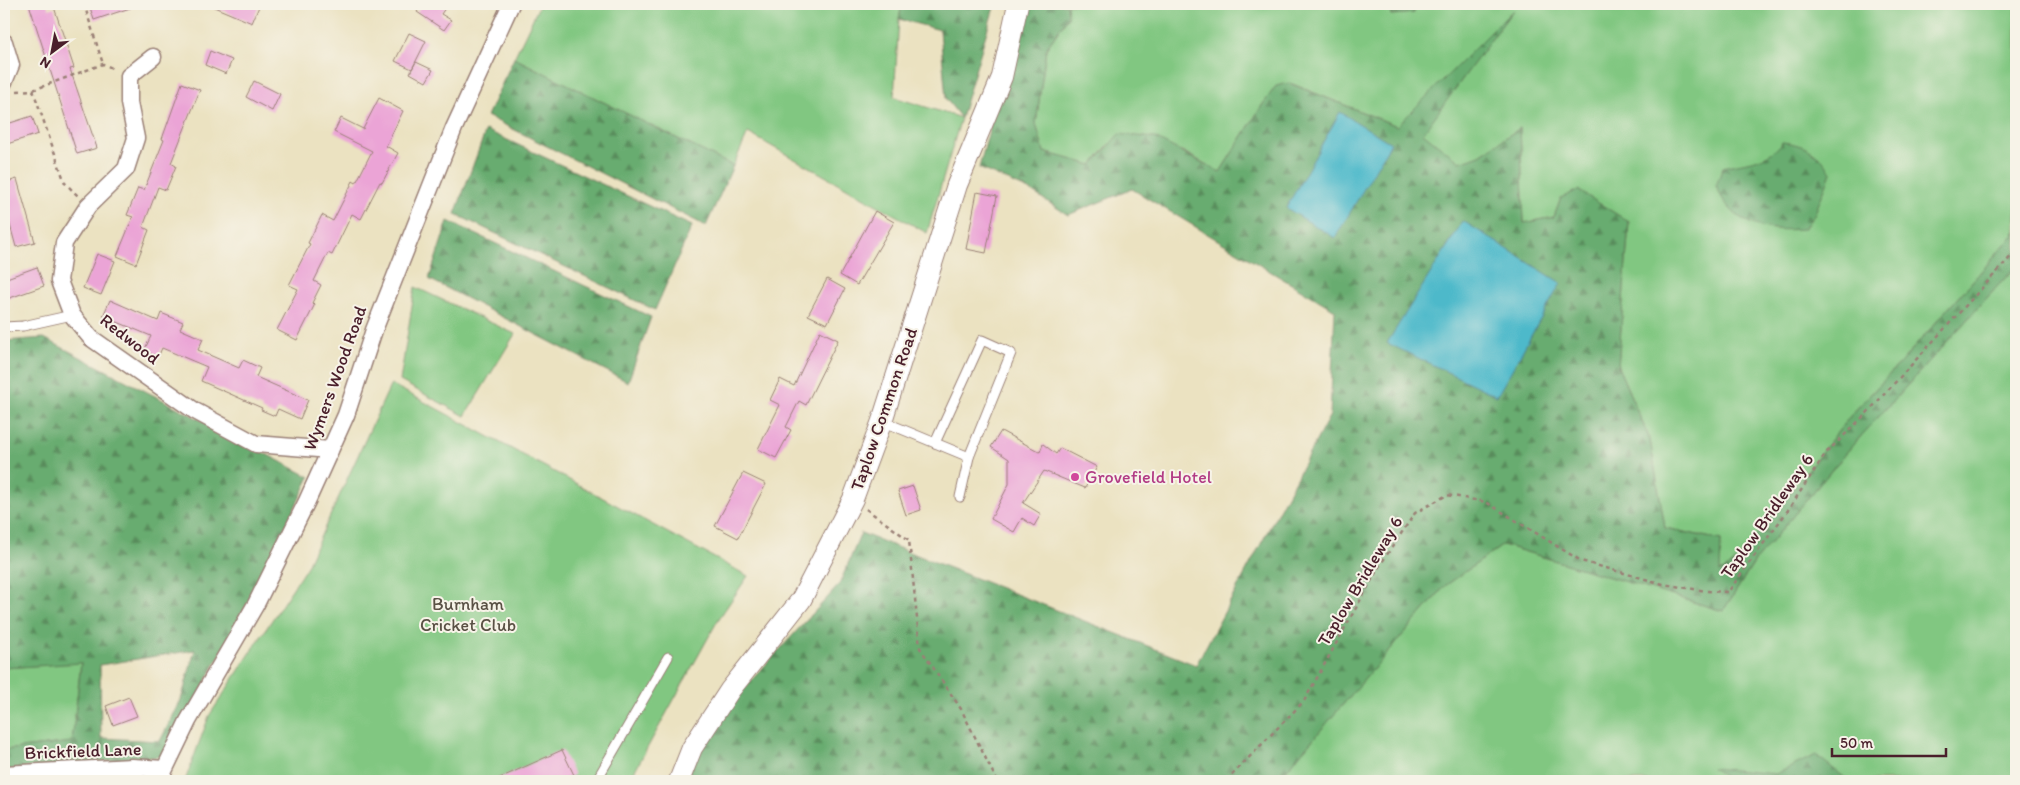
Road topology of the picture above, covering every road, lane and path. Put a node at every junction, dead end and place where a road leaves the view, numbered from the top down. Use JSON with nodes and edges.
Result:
{"nodes":[{"id":1,"x":84,"y":4,"type":"edge"},
{"id":2,"x":511,"y":4,"type":"edge"},
{"id":3,"x":1018,"y":4,"type":"edge"},
{"id":4,"x":4,"y":42,"type":"edge"},
{"id":5,"x":153,"y":57,"type":"dead end"},
{"id":6,"x":103,"y":64,"type":"junction"},
{"id":7,"x":130,"y":76,"type":"junction"},
{"id":8,"x":9,"y":86,"type":"edge"},
{"id":9,"x":32,"y":90,"type":"junction"},
{"id":10,"x":88,"y":206,"type":"junction"},
{"id":11,"x":2016,"y":251,"type":"edge"},
{"id":12,"x":72,"y":315,"type":"junction"},
{"id":13,"x":4,"y":327,"type":"edge"},
{"id":14,"x":882,"y":421,"type":"junction"},
{"id":15,"x":935,"y":443,"type":"junction"},
{"id":16,"x":330,"y":450,"type":"junction"},
{"id":17,"x":969,"y":457,"type":"junction"},
{"id":18,"x":960,"y":497,"type":"dead end"},
{"id":19,"x":853,"y":499,"type":"junction"},
{"id":20,"x":668,"y":657,"type":"dead end"},
{"id":21,"x":4,"y":774,"type":"edge"},
{"id":22,"x":162,"y":775,"type":"edge"},
{"id":23,"x":599,"y":781,"type":"edge"},
{"id":24,"x":679,"y":781,"type":"edge"},
{"id":25,"x":997,"y":781,"type":"edge"},
{"id":26,"x":1226,"y":781,"type":"edge"}],
"edges":[{"from":1,"to":6,"type":"path"},
{"from":2,"to":16,"type":"street","name":"Wymers Wood Road"},
{"from":3,"to":14,"type":"street","name":"Taplow Common Road"},
{"from":4,"to":8,"type":"street"},
{"from":5,"to":7,"type":"street"},
{"from":6,"to":7,"type":"path"},
{"from":6,"to":9,"type":"path"},
{"from":7,"to":10,"type":"street","name":"Redwood"},
{"from":8,"to":9,"type":"path"},
{"from":9,"to":10,"type":"path"},
{"from":10,"to":12,"type":"street","name":"Redwood"},
{"from":11,"to":26,"type":"path","name":"Taplow Bridleway 6"},
{"from":12,"to":13,"type":"lane"},
{"from":12,"to":16,"type":"street","name":"Redwood"},
{"from":14,"to":15,"type":"lane"},
{"from":14,"to":19,"type":"street","name":"Taplow Common Road"},
{"from":15,"to":17,"type":"lane"},
{"from":15,"to":17,"type":"lane"},
{"from":16,"to":22,"type":"street","name":"Wymers Wood Road"},
{"from":17,"to":18,"type":"lane"},
{"from":19,"to":24,"type":"street","name":"Taplow Common Road"},
{"from":19,"to":25,"type":"path"},
{"from":20,"to":23,"type":"lane"},
{"from":21,"to":22,"type":"street","name":"Brickfield Lane"}]}
